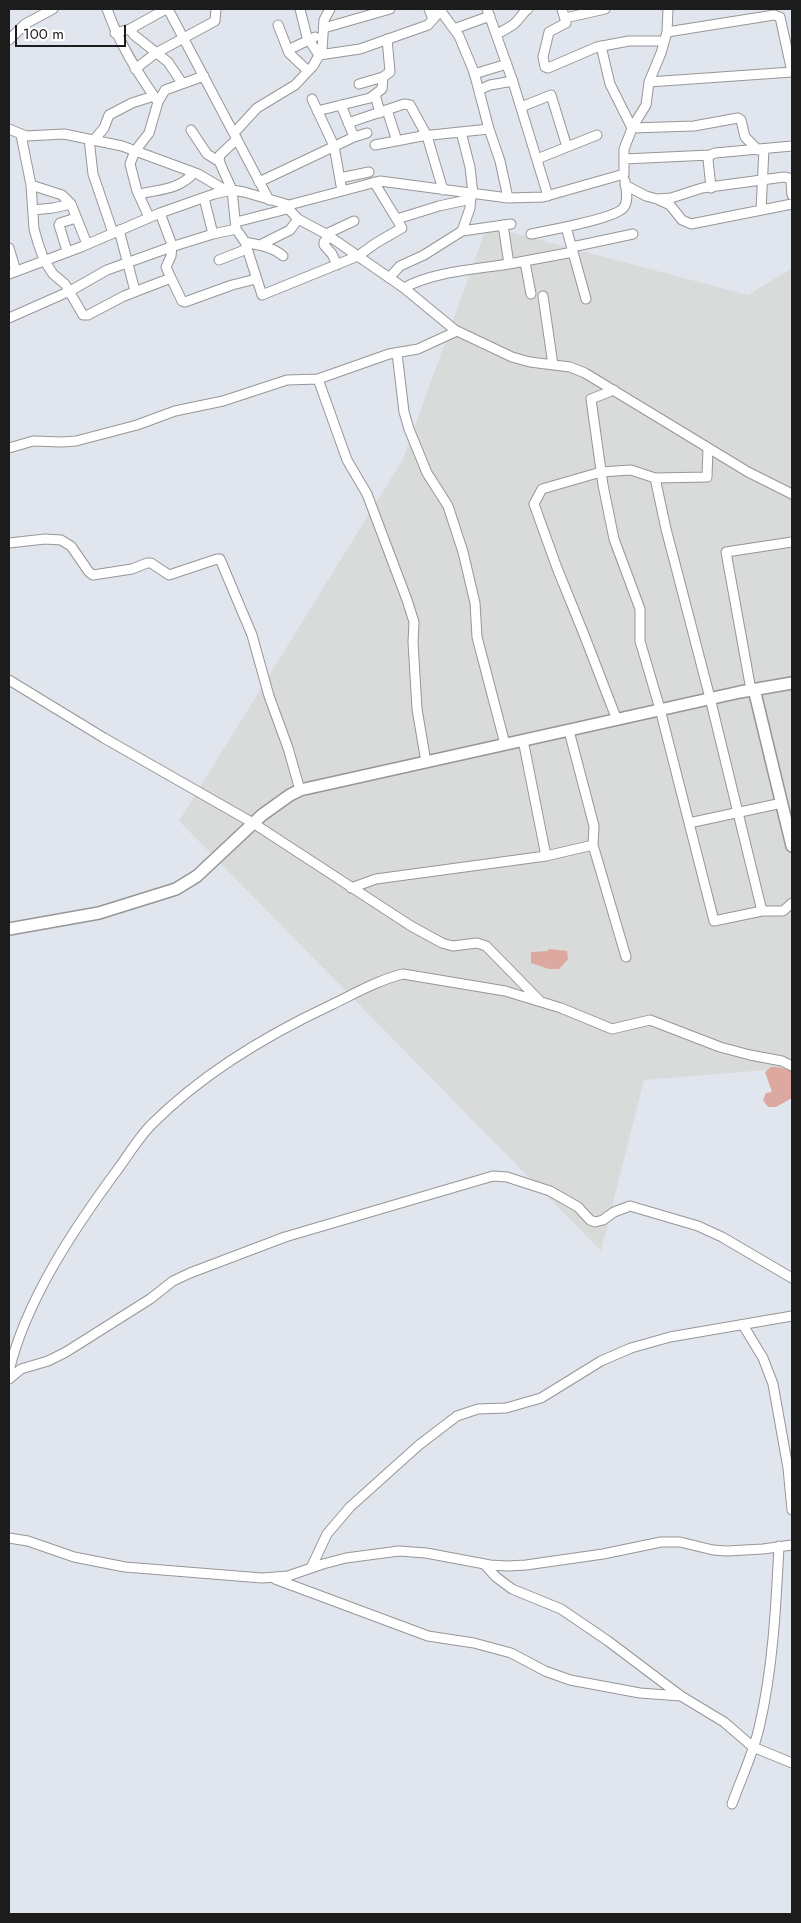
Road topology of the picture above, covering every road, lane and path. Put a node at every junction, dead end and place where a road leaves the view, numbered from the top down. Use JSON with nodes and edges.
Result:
{"nodes":[{"id":1,"x":51,"y":9,"type":"edge"},
{"id":2,"x":107,"y":9,"type":"edge"},
{"id":3,"x":167,"y":9,"type":"edge"},
{"id":4,"x":216,"y":9,"type":"edge"},
{"id":5,"x":300,"y":9,"type":"edge"},
{"id":6,"x":330,"y":9,"type":"edge"},
{"id":7,"x":390,"y":9,"type":"edge"},
{"id":8,"x":429,"y":9,"type":"edge"},
{"id":9,"x":528,"y":9,"type":"edge"},
{"id":10,"x":562,"y":9,"type":"edge"},
{"id":11,"x":605,"y":9,"type":"edge"},
{"id":12,"x":668,"y":9,"type":"edge"},
{"id":13,"x":441,"y":10,"type":"edge"},
{"id":14,"x":488,"y":12,"type":"edge"},
{"id":15,"x":779,"y":13,"type":"edge"},
{"id":16,"x":565,"y":18,"type":"junction"},
{"id":17,"x":433,"y":19,"type":"junction"},
{"id":18,"x":278,"y":25,"type":"dead end"},
{"id":19,"x":130,"y":29,"type":"junction"},
{"id":20,"x":454,"y":29,"type":"junction"},
{"id":21,"x":323,"y":31,"type":"junction"},
{"id":22,"x":115,"y":33,"type":"junction"},
{"id":23,"x":496,"y":34,"type":"junction"},
{"id":24,"x":665,"y":36,"type":"junction"},
{"id":25,"x":183,"y":39,"type":"junction"},
{"id":26,"x":310,"y":39,"type":"junction"},
{"id":27,"x":387,"y":39,"type":"junction"},
{"id":28,"x":9,"y":40,"type":"edge"},
{"id":29,"x":601,"y":46,"type":"junction"},
{"id":30,"x":288,"y":50,"type":"junction"},
{"id":31,"x":156,"y":53,"type":"junction"},
{"id":32,"x":319,"y":55,"type":"junction"},
{"id":33,"x":507,"y":64,"type":"junction"},
{"id":34,"x":135,"y":69,"type":"junction"},
{"id":35,"x":308,"y":71,"type":"junction"},
{"id":36,"x":792,"y":72,"type":"edge"},
{"id":37,"x":474,"y":74,"type":"junction"},
{"id":38,"x":204,"y":76,"type":"junction"},
{"id":39,"x":383,"y":77,"type":"junction"},
{"id":40,"x":513,"y":81,"type":"junction"},
{"id":41,"x":649,"y":82,"type":"junction"},
{"id":42,"x":182,"y":83,"type":"junction"},
{"id":43,"x":358,"y":84,"type":"dead end"},
{"id":44,"x":479,"y":90,"type":"junction"},
{"id":45,"x":376,"y":94,"type":"junction"},
{"id":46,"x":156,"y":99,"type":"junction"},
{"id":47,"x":312,"y":99,"type":"dead end"},
{"id":48,"x":341,"y":105,"type":"junction"},
{"id":49,"x":521,"y":108,"type":"junction"},
{"id":50,"x":317,"y":111,"type":"junction"},
{"id":51,"x":384,"y":112,"type":"junction"},
{"id":52,"x":348,"y":123,"type":"junction"},
{"id":53,"x":632,"y":128,"type":"junction"},
{"id":54,"x":9,"y":129,"type":"edge"},
{"id":55,"x":488,"y":129,"type":"junction"},
{"id":56,"x":191,"y":130,"type":"dead end"},
{"id":57,"x":461,"y":132,"type":"junction"},
{"id":58,"x":368,"y":133,"type":"dead end"},
{"id":59,"x":20,"y":135,"type":"junction"},
{"id":60,"x":597,"y":135,"type":"dead end"},
{"id":61,"x":235,"y":136,"type":"junction"},
{"id":62,"x":354,"y":136,"type":"junction"},
{"id":63,"x":427,"y":136,"type":"junction"},
{"id":64,"x":92,"y":139,"type":"junction"},
{"id":65,"x":397,"y":141,"type":"junction"},
{"id":66,"x":375,"y":145,"type":"dead end"},
{"id":67,"x":334,"y":146,"type":"junction"},
{"id":68,"x":792,"y":146,"type":"edge"},
{"id":69,"x":567,"y":147,"type":"junction"},
{"id":70,"x":761,"y":149,"type":"junction"},
{"id":71,"x":135,"y":151,"type":"junction"},
{"id":72,"x":710,"y":155,"type":"junction"},
{"id":73,"x":537,"y":159,"type":"junction"},
{"id":74,"x":624,"y":159,"type":"junction"},
{"id":75,"x":220,"y":162,"type":"junction"},
{"id":76,"x":369,"y":172,"type":"dead end"},
{"id":77,"x":194,"y":173,"type":"junction"},
{"id":78,"x":624,"y":174,"type":"junction"},
{"id":79,"x":340,"y":178,"type":"junction"},
{"id":80,"x":762,"y":180,"type":"junction"},
{"id":81,"x":259,"y":182,"type":"junction"},
{"id":82,"x":374,"y":182,"type":"junction"},
{"id":83,"x":31,"y":184,"type":"junction"},
{"id":84,"x":625,"y":184,"type":"junction"},
{"id":85,"x":711,"y":188,"type":"junction"},
{"id":86,"x":443,"y":190,"type":"junction"},
{"id":87,"x":229,"y":191,"type":"junction"},
{"id":88,"x":342,"y":191,"type":"junction"},
{"id":89,"x":139,"y":194,"type":"junction"},
{"id":90,"x":472,"y":195,"type":"junction"},
{"id":91,"x":792,"y":195,"type":"edge"},
{"id":92,"x":548,"y":196,"type":"junction"},
{"id":93,"x":204,"y":198,"type":"junction"},
{"id":94,"x":508,"y":198,"type":"junction"},
{"id":95,"x":657,"y":199,"type":"junction"},
{"id":96,"x":269,"y":200,"type":"junction"},
{"id":97,"x":71,"y":204,"type":"junction"},
{"id":98,"x":792,"y":204,"type":"edge"},
{"id":99,"x":285,"y":207,"type":"junction"},
{"id":100,"x":34,"y":210,"type":"junction"},
{"id":101,"x":761,"y":210,"type":"junction"},
{"id":102,"x":160,"y":213,"type":"junction"},
{"id":103,"x":149,"y":217,"type":"junction"},
{"id":104,"x":76,"y":218,"type":"junction"},
{"id":105,"x":298,"y":219,"type":"junction"},
{"id":106,"x":397,"y":219,"type":"junction"},
{"id":107,"x":354,"y":221,"type":"dead end"},
{"id":108,"x":236,"y":226,"type":"junction"},
{"id":109,"x":566,"y":227,"type":"junction"},
{"id":110,"x":462,"y":231,"type":"junction"},
{"id":111,"x":116,"y":232,"type":"junction"},
{"id":112,"x":213,"y":234,"type":"junction"},
{"id":113,"x":531,"y":234,"type":"dead end"},
{"id":114,"x":633,"y":234,"type":"dead end"},
{"id":115,"x":328,"y":235,"type":"junction"},
{"id":116,"x":87,"y":244,"type":"junction"},
{"id":117,"x":246,"y":246,"type":"junction"},
{"id":118,"x":260,"y":246,"type":"junction"},
{"id":119,"x":9,"y":248,"type":"edge"},
{"id":120,"x":171,"y":248,"type":"junction"},
{"id":121,"x":572,"y":250,"type":"junction"},
{"id":122,"x":67,"y":251,"type":"junction"},
{"id":123,"x":284,"y":256,"type":"dead end"},
{"id":124,"x":358,"y":256,"type":"junction"},
{"id":125,"x":44,"y":260,"type":"junction"},
{"id":126,"x":219,"y":260,"type":"dead end"},
{"id":127,"x":525,"y":262,"type":"junction"},
{"id":128,"x":126,"y":263,"type":"junction"},
{"id":129,"x":509,"y":264,"type":"junction"},
{"id":130,"x":337,"y":265,"type":"junction"},
{"id":131,"x":12,"y":272,"type":"edge"},
{"id":132,"x":171,"y":278,"type":"junction"},
{"id":133,"x":389,"y":278,"type":"junction"},
{"id":134,"x":256,"y":279,"type":"junction"},
{"id":135,"x":404,"y":288,"type":"junction"},
{"id":136,"x":70,"y":291,"type":"junction"},
{"id":137,"x":135,"y":291,"type":"junction"},
{"id":138,"x":531,"y":294,"type":"dead end"},
{"id":139,"x":543,"y":296,"type":"dead end"},
{"id":140,"x":586,"y":298,"type":"dead end"},
{"id":141,"x":9,"y":318,"type":"edge"},
{"id":142,"x":457,"y":331,"type":"junction"},
{"id":143,"x":397,"y":353,"type":"junction"},
{"id":144,"x":553,"y":365,"type":"junction"},
{"id":145,"x":318,"y":379,"type":"junction"},
{"id":146,"x":614,"y":390,"type":"junction"},
{"id":147,"x":9,"y":448,"type":"edge"},
{"id":148,"x":708,"y":448,"type":"junction"},
{"id":149,"x":601,"y":472,"type":"junction"},
{"id":150,"x":655,"y":478,"type":"junction"},
{"id":151,"x":792,"y":494,"type":"edge"},
{"id":152,"x":792,"y":542,"type":"edge"},
{"id":153,"x":9,"y":543,"type":"edge"},
{"id":154,"x":9,"y":680,"type":"edge"},
{"id":155,"x":792,"y":683,"type":"edge"},
{"id":156,"x":753,"y":689,"type":"junction"},
{"id":157,"x":710,"y":698,"type":"junction"},
{"id":158,"x":660,"y":709,"type":"junction"},
{"id":159,"x":616,"y":720,"type":"junction"},
{"id":160,"x":569,"y":730,"type":"junction"},
{"id":161,"x":523,"y":740,"type":"junction"},
{"id":162,"x":505,"y":744,"type":"junction"},
{"id":163,"x":426,"y":762,"type":"junction"},
{"id":164,"x":300,"y":790,"type":"junction"},
{"id":165,"x":782,"y":803,"type":"junction"},
{"id":166,"x":738,"y":812,"type":"junction"},
{"id":167,"x":253,"y":823,"type":"junction"},
{"id":168,"x":689,"y":823,"type":"junction"},
{"id":169,"x":593,"y":844,"type":"junction"},
{"id":170,"x":792,"y":846,"type":"edge"},
{"id":171,"x":546,"y":856,"type":"junction"},
{"id":172,"x":351,"y":888,"type":"junction"},
{"id":173,"x":792,"y":903,"type":"edge"},
{"id":174,"x":762,"y":911,"type":"junction"},
{"id":175,"x":9,"y":928,"type":"edge"},
{"id":176,"x":626,"y":957,"type":"dead end"},
{"id":177,"x":542,"y":1003,"type":"junction"},
{"id":178,"x":792,"y":1066,"type":"edge"},
{"id":179,"x":792,"y":1278,"type":"edge"},
{"id":180,"x":792,"y":1316,"type":"edge"},
{"id":181,"x":743,"y":1324,"type":"junction"},
{"id":182,"x":9,"y":1371,"type":"edge"},
{"id":183,"x":9,"y":1379,"type":"edge"},
{"id":184,"x":792,"y":1510,"type":"edge"},
{"id":185,"x":9,"y":1538,"type":"edge"},
{"id":186,"x":792,"y":1545,"type":"edge"},
{"id":187,"x":779,"y":1546,"type":"junction"},
{"id":188,"x":484,"y":1564,"type":"junction"},
{"id":189,"x":312,"y":1568,"type":"junction"},
{"id":190,"x":272,"y":1578,"type":"junction"},
{"id":191,"x":681,"y":1696,"type":"junction"},
{"id":192,"x":754,"y":1747,"type":"junction"},
{"id":193,"x":792,"y":1763,"type":"edge"},
{"id":194,"x":732,"y":1804,"type":"dead end"}],
"edges":[{"from":1,"to":28,"type":"street"},
{"from":2,"to":22,"type":"street"},
{"from":3,"to":19,"type":"street"},
{"from":3,"to":25,"type":"street"},
{"from":4,"to":25,"type":"street"},
{"from":5,"to":26,"type":"street"},
{"from":6,"to":21,"type":"street"},
{"from":7,"to":21,"type":"street"},
{"from":8,"to":17,"type":"street"},
{"from":9,"to":23,"type":"street"},
{"from":10,"to":16,"type":"street"},
{"from":11,"to":16,"type":"street"},
{"from":12,"to":24,"type":"street"},
{"from":13,"to":17,"type":"street"},
{"from":13,"to":20,"type":"street"},
{"from":14,"to":20,"type":"street"},
{"from":14,"to":23,"type":"street"},
{"from":15,"to":24,"type":"street"},
{"from":15,"to":36,"type":"street"},
{"from":16,"to":29,"type":"street"},
{"from":17,"to":27,"type":"street"},
{"from":18,"to":30,"type":"street"},
{"from":19,"to":22,"type":"street"},
{"from":19,"to":31,"type":"street"},
{"from":20,"to":37,"type":"street"},
{"from":21,"to":26,"type":"street"},
{"from":21,"to":32,"type":"street"},
{"from":22,"to":34,"type":"street"},
{"from":23,"to":33,"type":"street"},
{"from":24,"to":29,"type":"street"},
{"from":24,"to":41,"type":"street"},
{"from":25,"to":31,"type":"street"},
{"from":25,"to":38,"type":"street"},
{"from":26,"to":30,"type":"street"},
{"from":26,"to":32,"type":"street"},
{"from":27,"to":32,"type":"street"},
{"from":27,"to":39,"type":"street"},
{"from":29,"to":53,"type":"street"},
{"from":30,"to":35,"type":"street"},
{"from":31,"to":34,"type":"street"},
{"from":31,"to":42,"type":"street"},
{"from":32,"to":35,"type":"street"},
{"from":33,"to":37,"type":"street"},
{"from":33,"to":40,"type":"street"},
{"from":34,"to":46,"type":"street"},
{"from":35,"to":61,"type":"street"},
{"from":36,"to":41,"type":"street"},
{"from":37,"to":44,"type":"street"},
{"from":38,"to":42,"type":"street"},
{"from":38,"to":61,"type":"street"},
{"from":39,"to":43,"type":"street"},
{"from":39,"to":45,"type":"street"},
{"from":40,"to":44,"type":"street"},
{"from":40,"to":49,"type":"street"},
{"from":41,"to":53,"type":"street"},
{"from":42,"to":46,"type":"street"},
{"from":44,"to":55,"type":"street"},
{"from":45,"to":48,"type":"street"},
{"from":45,"to":51,"type":"street"},
{"from":46,"to":64,"type":"street"},
{"from":46,"to":71,"type":"street"},
{"from":47,"to":50,"type":"street"},
{"from":48,"to":50,"type":"street"},
{"from":48,"to":52,"type":"street"},
{"from":49,"to":69,"type":"street"},
{"from":49,"to":73,"type":"street"},
{"from":50,"to":67,"type":"street"},
{"from":51,"to":52,"type":"street"},
{"from":51,"to":63,"type":"street"},
{"from":51,"to":65,"type":"street"},
{"from":52,"to":62,"type":"street"},
{"from":53,"to":70,"type":"street"},
{"from":53,"to":74,"type":"street"},
{"from":54,"to":59,"type":"street"},
{"from":55,"to":57,"type":"street"},
{"from":55,"to":94,"type":"street"},
{"from":56,"to":75,"type":"street"},
{"from":57,"to":63,"type":"street"},
{"from":57,"to":90,"type":"street"},
{"from":58,"to":62,"type":"street"},
{"from":59,"to":64,"type":"street"},
{"from":59,"to":83,"type":"street"},
{"from":60,"to":69,"type":"street"},
{"from":61,"to":75,"type":"street"},
{"from":61,"to":81,"type":"street"},
{"from":62,"to":67,"type":"street"},
{"from":63,"to":65,"type":"street"},
{"from":63,"to":86,"type":"street"},
{"from":64,"to":71,"type":"street"},
{"from":64,"to":111,"type":"street"},
{"from":65,"to":66,"type":"street"},
{"from":67,"to":79,"type":"street"},
{"from":67,"to":81,"type":"street"},
{"from":68,"to":70,"type":"street"},
{"from":69,"to":73,"type":"street"},
{"from":70,"to":72,"type":"street"},
{"from":70,"to":80,"type":"street"},
{"from":71,"to":77,"type":"street"},
{"from":71,"to":89,"type":"street"},
{"from":72,"to":74,"type":"street"},
{"from":72,"to":85,"type":"street"},
{"from":73,"to":92,"type":"street"},
{"from":74,"to":78,"type":"street"},
{"from":75,"to":87,"type":"street"},
{"from":76,"to":79,"type":"street"},
{"from":77,"to":87,"type":"street"},
{"from":77,"to":89,"type":"street"},
{"from":78,"to":84,"type":"street"},
{"from":78,"to":92,"type":"street"},
{"from":79,"to":88,"type":"street"},
{"from":80,"to":85,"type":"street"},
{"from":80,"to":91,"type":"street"},
{"from":80,"to":101,"type":"street"},
{"from":81,"to":96,"type":"street"},
{"from":82,"to":86,"type":"street"},
{"from":82,"to":88,"type":"street"},
{"from":82,"to":106,"type":"street"},
{"from":83,"to":97,"type":"street"},
{"from":83,"to":100,"type":"street"},
{"from":84,"to":95,"type":"street"},
{"from":84,"to":109,"type":"street"},
{"from":85,"to":95,"type":"street"},
{"from":86,"to":90,"type":"street"},
{"from":87,"to":93,"type":"street"},
{"from":87,"to":96,"type":"street"},
{"from":87,"to":108,"type":"street"},
{"from":88,"to":99,"type":"street"},
{"from":89,"to":103,"type":"street"},
{"from":90,"to":94,"type":"street"},
{"from":90,"to":106,"type":"street"},
{"from":90,"to":110,"type":"street"},
{"from":92,"to":94,"type":"street"},
{"from":93,"to":102,"type":"street"},
{"from":93,"to":112,"type":"street"},
{"from":95,"to":101,"type":"street"},
{"from":96,"to":99,"type":"street"},
{"from":97,"to":100,"type":"street"},
{"from":97,"to":104,"type":"street"},
{"from":98,"to":101,"type":"street"},
{"from":99,"to":105,"type":"street"},
{"from":99,"to":108,"type":"street"},
{"from":100,"to":125,"type":"street"},
{"from":102,"to":103,"type":"street"},
{"from":102,"to":120,"type":"street"},
{"from":103,"to":111,"type":"street"},
{"from":104,"to":116,"type":"street"},
{"from":104,"to":122,"type":"street"},
{"from":105,"to":115,"type":"street"},
{"from":105,"to":118,"type":"street"},
{"from":106,"to":124,"type":"street"},
{"from":107,"to":115,"type":"street"},
{"from":108,"to":112,"type":"street"},
{"from":108,"to":117,"type":"street"},
{"from":109,"to":113,"type":"street"},
{"from":109,"to":121,"type":"street"},
{"from":110,"to":129,"type":"street"},
{"from":110,"to":133,"type":"street"},
{"from":111,"to":116,"type":"street"},
{"from":111,"to":128,"type":"street"},
{"from":112,"to":120,"type":"street"},
{"from":114,"to":121,"type":"street"},
{"from":115,"to":124,"type":"street"},
{"from":115,"to":130,"type":"street"},
{"from":116,"to":122,"type":"street"},
{"from":117,"to":118,"type":"street"},
{"from":117,"to":126,"type":"street"},
{"from":117,"to":134,"type":"street"},
{"from":118,"to":123,"type":"street"},
{"from":119,"to":131,"type":"street"},
{"from":120,"to":128,"type":"street"},
{"from":120,"to":132,"type":"street"},
{"from":121,"to":127,"type":"street"},
{"from":121,"to":140,"type":"street"},
{"from":122,"to":125,"type":"street"},
{"from":124,"to":130,"type":"street"},
{"from":124,"to":133,"type":"street"},
{"from":125,"to":131,"type":"street"},
{"from":125,"to":136,"type":"street"},
{"from":127,"to":129,"type":"street"},
{"from":127,"to":138,"type":"street"},
{"from":128,"to":136,"type":"street"},
{"from":128,"to":137,"type":"street"},
{"from":129,"to":135,"type":"street"},
{"from":130,"to":134,"type":"street"},
{"from":132,"to":134,"type":"street"},
{"from":132,"to":137,"type":"street"},
{"from":133,"to":135,"type":"street"},
{"from":135,"to":142,"type":"street"},
{"from":136,"to":137,"type":"street"},
{"from":136,"to":141,"type":"street"},
{"from":139,"to":144,"type":"street"},
{"from":142,"to":143,"type":"street"},
{"from":142,"to":144,"type":"street"},
{"from":143,"to":145,"type":"street"},
{"from":143,"to":162,"type":"street"},
{"from":144,"to":146,"type":"street"},
{"from":145,"to":147,"type":"street"},
{"from":145,"to":163,"type":"street"},
{"from":146,"to":148,"type":"street"},
{"from":146,"to":149,"type":"street"},
{"from":148,"to":150,"type":"street"},
{"from":148,"to":151,"type":"street"},
{"from":149,"to":150,"type":"street"},
{"from":149,"to":158,"type":"street"},
{"from":149,"to":159,"type":"street"},
{"from":150,"to":157,"type":"street"},
{"from":152,"to":156,"type":"street"},
{"from":153,"to":164,"type":"street"},
{"from":154,"to":167,"type":"street"},
{"from":155,"to":156,"type":"street"},
{"from":156,"to":157,"type":"street"},
{"from":156,"to":165,"type":"street"},
{"from":157,"to":158,"type":"street"},
{"from":157,"to":166,"type":"street"},
{"from":158,"to":159,"type":"street"},
{"from":158,"to":168,"type":"street"},
{"from":159,"to":160,"type":"street"},
{"from":160,"to":161,"type":"street"},
{"from":160,"to":169,"type":"street"},
{"from":161,"to":162,"type":"street"},
{"from":161,"to":171,"type":"street"},
{"from":162,"to":163,"type":"street"},
{"from":163,"to":164,"type":"street"},
{"from":164,"to":167,"type":"street"},
{"from":165,"to":166,"type":"street"},
{"from":165,"to":170,"type":"street"},
{"from":166,"to":168,"type":"street"},
{"from":166,"to":174,"type":"street"},
{"from":167,"to":172,"type":"street"},
{"from":167,"to":175,"type":"street"},
{"from":168,"to":174,"type":"street"},
{"from":169,"to":171,"type":"street"},
{"from":169,"to":176,"type":"street"},
{"from":171,"to":172,"type":"street"},
{"from":172,"to":177,"type":"street"},
{"from":173,"to":174,"type":"street"},
{"from":177,"to":178,"type":"street"},
{"from":177,"to":182,"type":"street"},
{"from":179,"to":183,"type":"street"},
{"from":180,"to":181,"type":"street"},
{"from":181,"to":184,"type":"street"},
{"from":181,"to":189,"type":"street"},
{"from":185,"to":190,"type":"street"},
{"from":186,"to":187,"type":"street"},
{"from":187,"to":188,"type":"street"},
{"from":187,"to":192,"type":"street"},
{"from":188,"to":189,"type":"street"},
{"from":188,"to":191,"type":"street"},
{"from":189,"to":190,"type":"street"},
{"from":190,"to":191,"type":"street"},
{"from":191,"to":192,"type":"street"},
{"from":192,"to":193,"type":"street"},
{"from":192,"to":194,"type":"street"}]}
